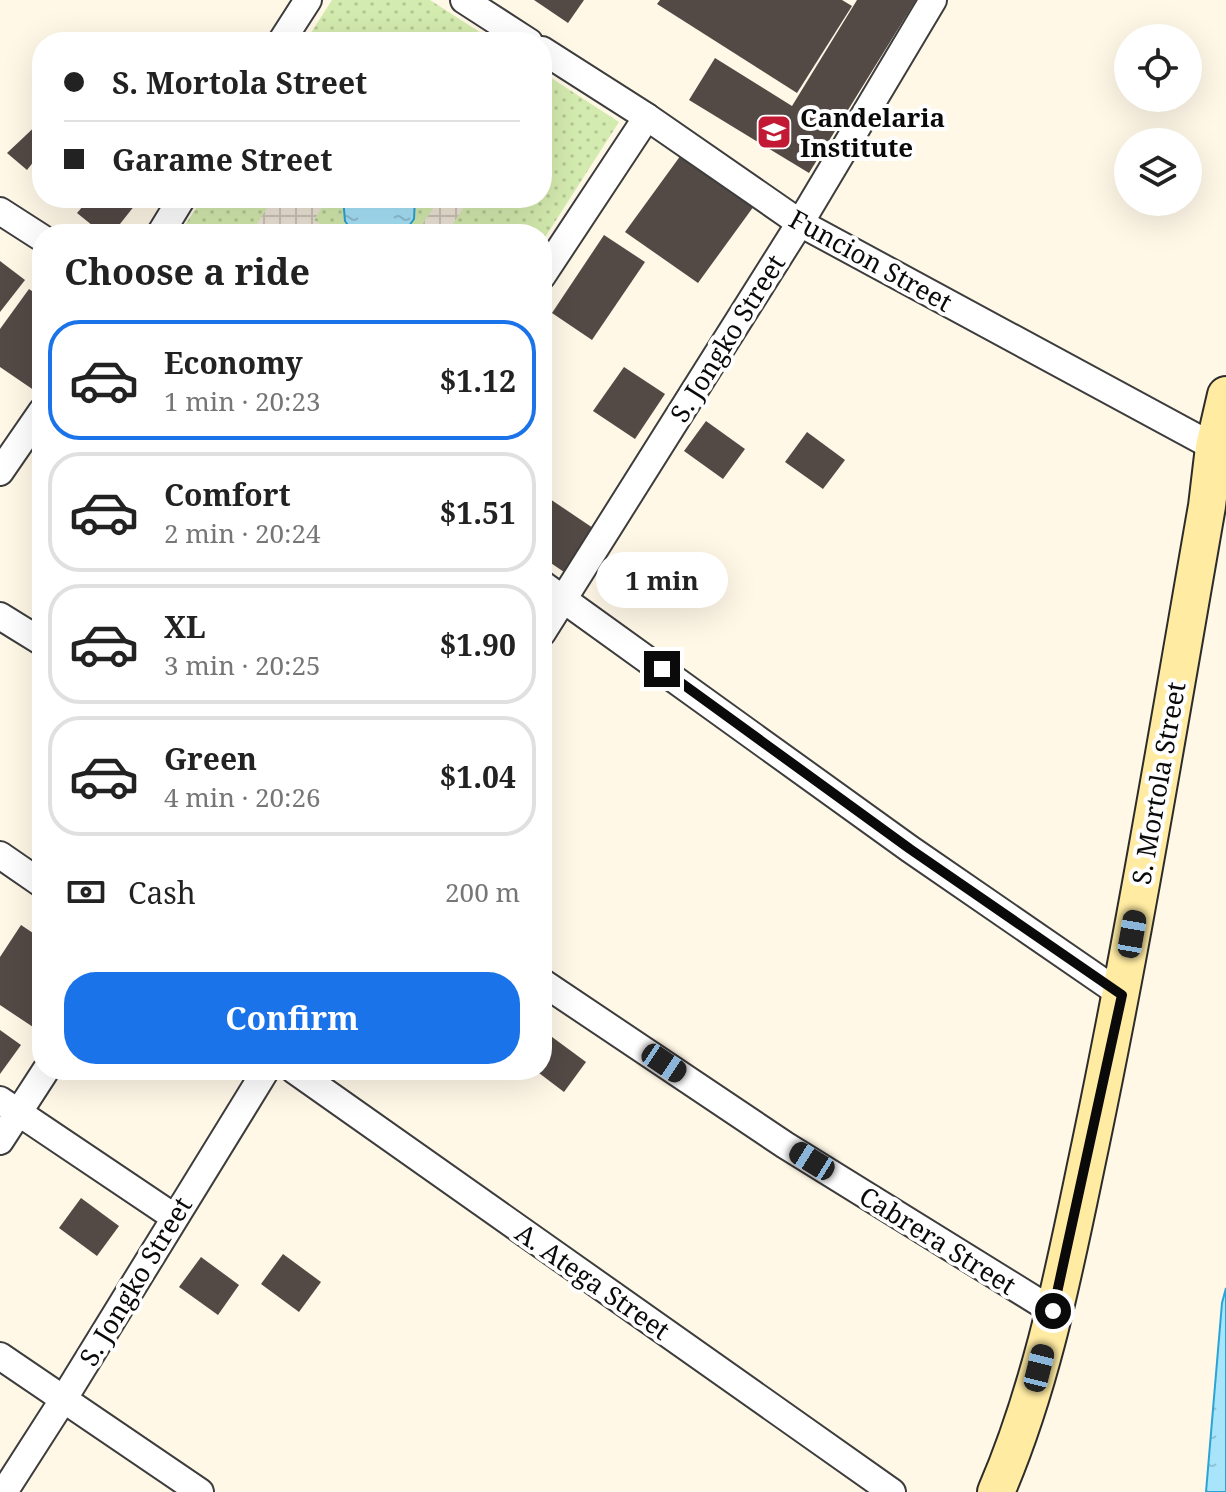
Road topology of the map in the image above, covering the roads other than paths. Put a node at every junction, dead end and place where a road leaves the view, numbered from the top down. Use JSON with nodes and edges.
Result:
{"nodes":[{"id":1,"x":308,"y":0,"type":"edge"},
{"id":2,"x":464,"y":0,"type":"edge"},
{"id":3,"x":933,"y":0,"type":"edge"},
{"id":4,"x":287,"y":32,"type":"edge"},
{"id":5,"x":514,"y":32,"type":"edge"},
{"id":6,"x":552,"y":56,"type":"edge"},
{"id":7,"x":647,"y":117,"type":"junction"},
{"id":8,"x":0,"y":211,"type":"edge"},
{"id":9,"x":800,"y":223,"type":"junction"},
{"id":10,"x":32,"y":232,"type":"edge"},
{"id":11,"x":552,"y":261,"type":"edge"},
{"id":12,"x":1226,"y":395,"type":"edge"},
{"id":13,"x":32,"y":426,"type":"edge"},
{"id":14,"x":1214,"y":447,"type":"junction"},
{"id":15,"x":0,"y":472,"type":"edge"},
{"id":16,"x":553,"y":591,"type":"edge"},
{"id":17,"x":0,"y":616,"type":"edge"},
{"id":18,"x":32,"y":636,"type":"edge"},
{"id":19,"x":0,"y":855,"type":"edge"},
{"id":20,"x":32,"y":877,"type":"edge"},
{"id":21,"x":552,"y":989,"type":"edge"},
{"id":22,"x":1122,"y":995,"type":"junction"},
{"id":23,"x":36,"y":1080,"type":"edge"},
{"id":24,"x":260,"y":1080,"type":"edge"},
{"id":25,"x":308,"y":1080,"type":"edge"},
{"id":26,"x":9,"y":1106,"type":"edge"},
{"id":27,"x":0,"y":1141,"type":"edge"},
{"id":28,"x":174,"y":1217,"type":"junction"},
{"id":29,"x":1053,"y":1311,"type":"junction"},
{"id":30,"x":0,"y":1356,"type":"edge"},
{"id":31,"x":63,"y":1400,"type":"junction"},
{"id":32,"x":4,"y":1492,"type":"edge"},
{"id":33,"x":200,"y":1492,"type":"edge"},
{"id":34,"x":892,"y":1492,"type":"edge"},
{"id":35,"x":996,"y":1492,"type":"edge"}],
"edges":[{"from":1,"to":4,"type":"street"},
{"from":2,"to":5,"type":"street"},
{"from":3,"to":9,"type":"street","name":"S. Jongko Street"},
{"from":6,"to":7,"type":"street","name":"Funcion Street"},
{"from":7,"to":9,"type":"street","name":"Funcion Street"},
{"from":7,"to":11,"type":"street"},
{"from":8,"to":10,"type":"street"},
{"from":9,"to":14,"type":"street","name":"Funcion Street"},
{"from":9,"to":16,"type":"street","name":"S. Jongko Street"},
{"from":12,"to":14,"type":"street","name":"S. Mortola Street"},
{"from":13,"to":15,"type":"street"},
{"from":14,"to":22,"type":"street","name":"S. Mortola Street"},
{"from":16,"to":22,"type":"street"},
{"from":17,"to":18,"type":"street"},
{"from":19,"to":20,"type":"street"},
{"from":21,"to":29,"type":"street","name":"Cabrera Street"},
{"from":22,"to":29,"type":"street","name":"S. Mortola Street"},
{"from":23,"to":26,"type":"street"},
{"from":24,"to":28,"type":"street","name":"S. Jongko Street"},
{"from":25,"to":34,"type":"street","name":"A. Atega Street"},
{"from":26,"to":27,"type":"street"},
{"from":26,"to":28,"type":"street"},
{"from":28,"to":31,"type":"street","name":"S. Jongko Street"},
{"from":29,"to":35,"type":"street","name":"S. Mortola Street"},
{"from":30,"to":31,"type":"street"},
{"from":31,"to":32,"type":"street","name":"S. Jongko Street"},
{"from":31,"to":33,"type":"street"}]}
